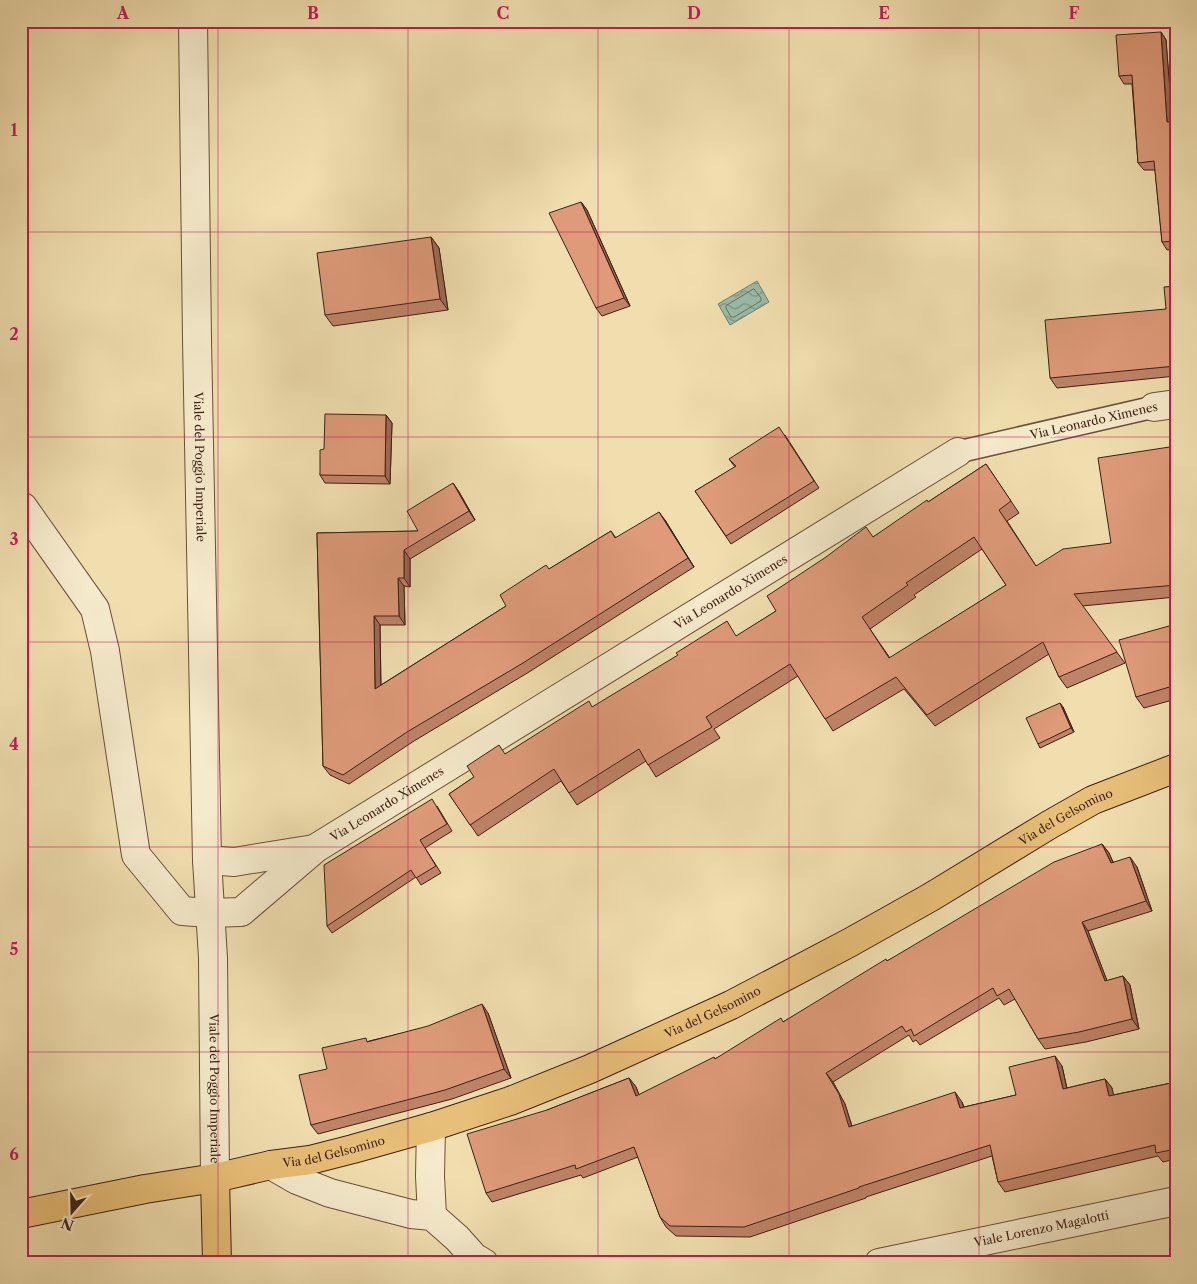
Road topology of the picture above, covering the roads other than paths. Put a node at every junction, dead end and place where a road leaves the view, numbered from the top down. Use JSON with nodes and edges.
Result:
{"nodes":[{"id":1,"x":193,"y":21,"type":"edge"},
{"id":2,"x":1165,"y":406,"type":"edge"},
{"id":3,"x":958,"y":452,"type":"joint"},
{"id":4,"x":23,"y":507,"type":"dead end"},
{"id":5,"x":1176,"y":768,"type":"edge"},
{"id":6,"x":316,"y":848,"type":"junction"},
{"id":7,"x":207,"y":860,"type":"junction"},
{"id":8,"x":210,"y":914,"type":"junction"},
{"id":9,"x":431,"y":1127,"type":"junction"},
{"id":10,"x":271,"y":1165,"type":"junction"},
{"id":11,"x":215,"y":1178,"type":"junction"},
{"id":12,"x":1176,"y":1201,"type":"edge"},
{"id":13,"x":21,"y":1214,"type":"edge"},
{"id":14,"x":432,"y":1216,"type":"junction"},
{"id":15,"x":217,"y":1263,"type":"edge"},
{"id":16,"x":484,"y":1263,"type":"edge"},
{"id":17,"x":879,"y":1263,"type":"edge"}],
"edges":[{"from":1,"to":7,"type":"street","name":"Viale del Poggio Imperiale"},
{"from":2,"to":3,"type":"street","name":"Via Leonardo Ximenes"},
{"from":3,"to":6,"type":"street","name":"Via Leonardo Ximenes"},
{"from":4,"to":8,"type":"street"},
{"from":5,"to":9,"type":"main road","name":"Via del Gelsomino"},
{"from":6,"to":7,"type":"street","name":"Via Leonardo Ximenes"},
{"from":6,"to":8,"type":"street","name":"Via Leonardo Ximenes"},
{"from":7,"to":8,"type":"street","name":"Viale del Poggio Imperiale"},
{"from":8,"to":11,"type":"street","name":"Viale del Poggio Imperiale"},
{"from":9,"to":10,"type":"main road","name":"Via del Gelsomino"},
{"from":9,"to":14,"type":"street"},
{"from":10,"to":11,"type":"main road","name":"Via del Gelsomino"},
{"from":10,"to":14,"type":"street"},
{"from":11,"to":13,"type":"main road","name":"Via del Gelsomino"},
{"from":11,"to":15,"type":"main road","name":"Viale del Poggio Imperiale"},
{"from":12,"to":17,"type":"street","name":"Viale Lorenzo Magalotti"},
{"from":14,"to":16,"type":"street"}]}
